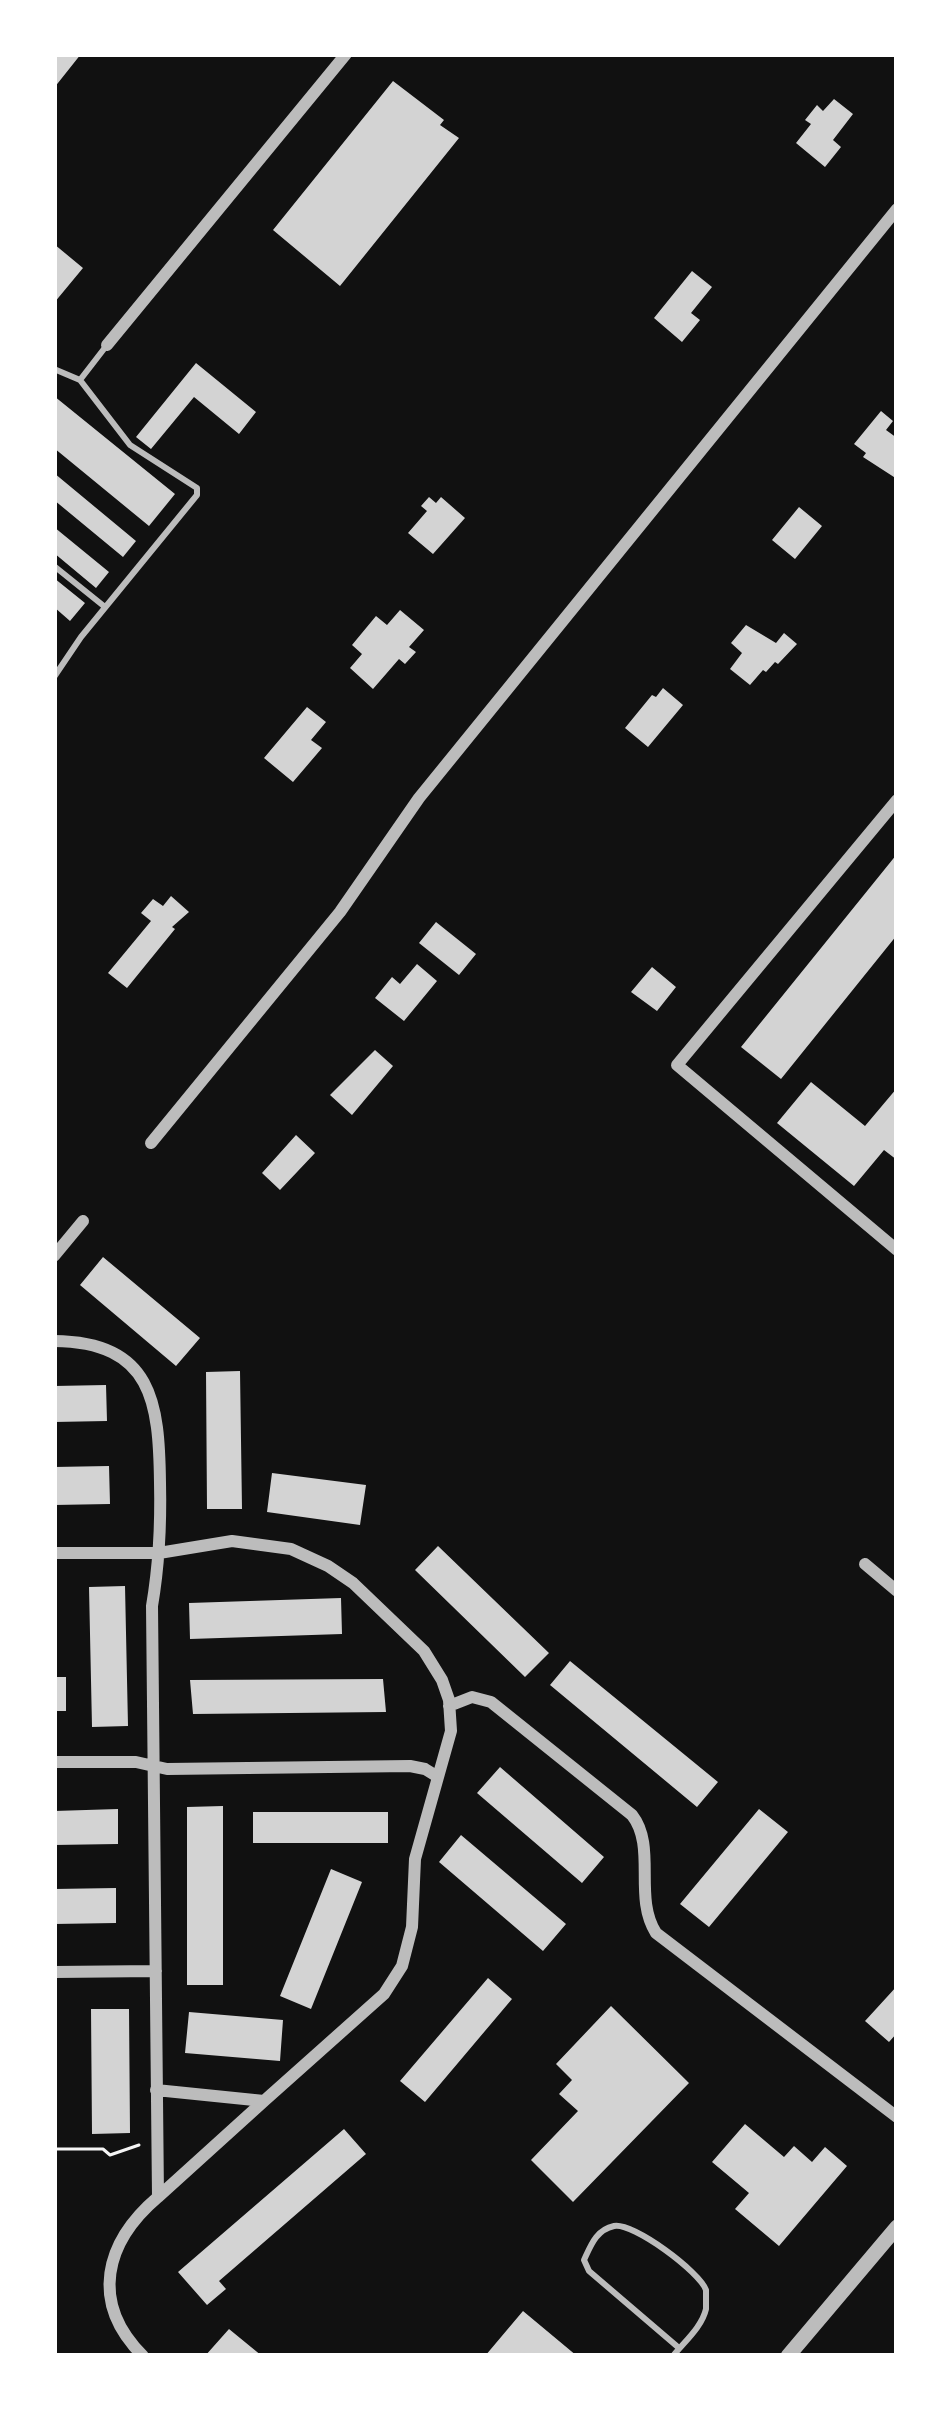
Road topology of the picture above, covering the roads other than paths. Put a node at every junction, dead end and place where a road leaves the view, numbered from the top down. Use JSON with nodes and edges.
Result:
{"nodes":[{"id":1,"x":346,"y":54,"type":"edge"},
{"id":2,"x":897,"y":208,"type":"edge"},
{"id":3,"x":107,"y":345,"type":"joint"},
{"id":4,"x":54,"y":369,"type":"edge"},
{"id":5,"x":80,"y":380,"type":"junction"},
{"id":6,"x":54,"y":566,"type":"edge"},
{"id":7,"x":105,"y":607,"type":"junction"},
{"id":8,"x":54,"y":677,"type":"edge"},
{"id":9,"x":897,"y":800,"type":"edge"},
{"id":10,"x":151,"y":1143,"type":"dead end"},
{"id":11,"x":83,"y":1221,"type":"dead end"},
{"id":12,"x":897,"y":1250,"type":"edge"},
{"id":13,"x":54,"y":1256,"type":"edge"},
{"id":14,"x":54,"y":1341,"type":"edge"},
{"id":15,"x":160,"y":1552,"type":"junction"},
{"id":16,"x":54,"y":1553,"type":"edge"},
{"id":17,"x":865,"y":1564,"type":"dead end"},
{"id":18,"x":897,"y":1591,"type":"edge"},
{"id":19,"x":449,"y":1706,"type":"junction"},
{"id":20,"x":54,"y":1762,"type":"edge"},
{"id":21,"x":154,"y":1766,"type":"junction"},
{"id":22,"x":438,"y":1777,"type":"junction"},
{"id":23,"x":156,"y":1971,"type":"junction"},
{"id":24,"x":54,"y":1972,"type":"edge"},
{"id":25,"x":156,"y":2090,"type":"junction"},
{"id":26,"x":264,"y":2101,"type":"junction"},
{"id":27,"x":897,"y":2117,"type":"edge"},
{"id":28,"x":158,"y":2197,"type":"junction"},
{"id":29,"x":897,"y":2227,"type":"edge"},
{"id":30,"x":679,"y":2348,"type":"junction"},
{"id":31,"x":142,"y":2356,"type":"edge"},
{"id":32,"x":673,"y":2356,"type":"edge"},
{"id":33,"x":788,"y":2356,"type":"edge"}],
"edges":[{"from":1,"to":3,"type":"street"},
{"from":2,"to":10,"type":"street"},
{"from":3,"to":5,"type":"lane"},
{"from":4,"to":5,"type":"lane"},
{"from":5,"to":7,"type":"lane"},
{"from":6,"to":7,"type":"lane"},
{"from":7,"to":8,"type":"lane"},
{"from":9,"to":12,"type":"street"},
{"from":11,"to":13,"type":"street"},
{"from":14,"to":15,"type":"street"},
{"from":15,"to":16,"type":"street"},
{"from":15,"to":19,"type":"street"},
{"from":15,"to":21,"type":"street"},
{"from":17,"to":18,"type":"street"},
{"from":19,"to":22,"type":"street"},
{"from":19,"to":27,"type":"street"},
{"from":20,"to":21,"type":"street"},
{"from":21,"to":22,"type":"street"},
{"from":21,"to":23,"type":"street"},
{"from":22,"to":26,"type":"street"},
{"from":23,"to":24,"type":"street"},
{"from":23,"to":25,"type":"street"},
{"from":25,"to":26,"type":"street"},
{"from":25,"to":28,"type":"street"},
{"from":26,"to":28,"type":"street"},
{"from":28,"to":31,"type":"street"},
{"from":29,"to":33,"type":"street"},
{"from":30,"to":30,"type":"lane"},
{"from":30,"to":32,"type":"lane"}]}
